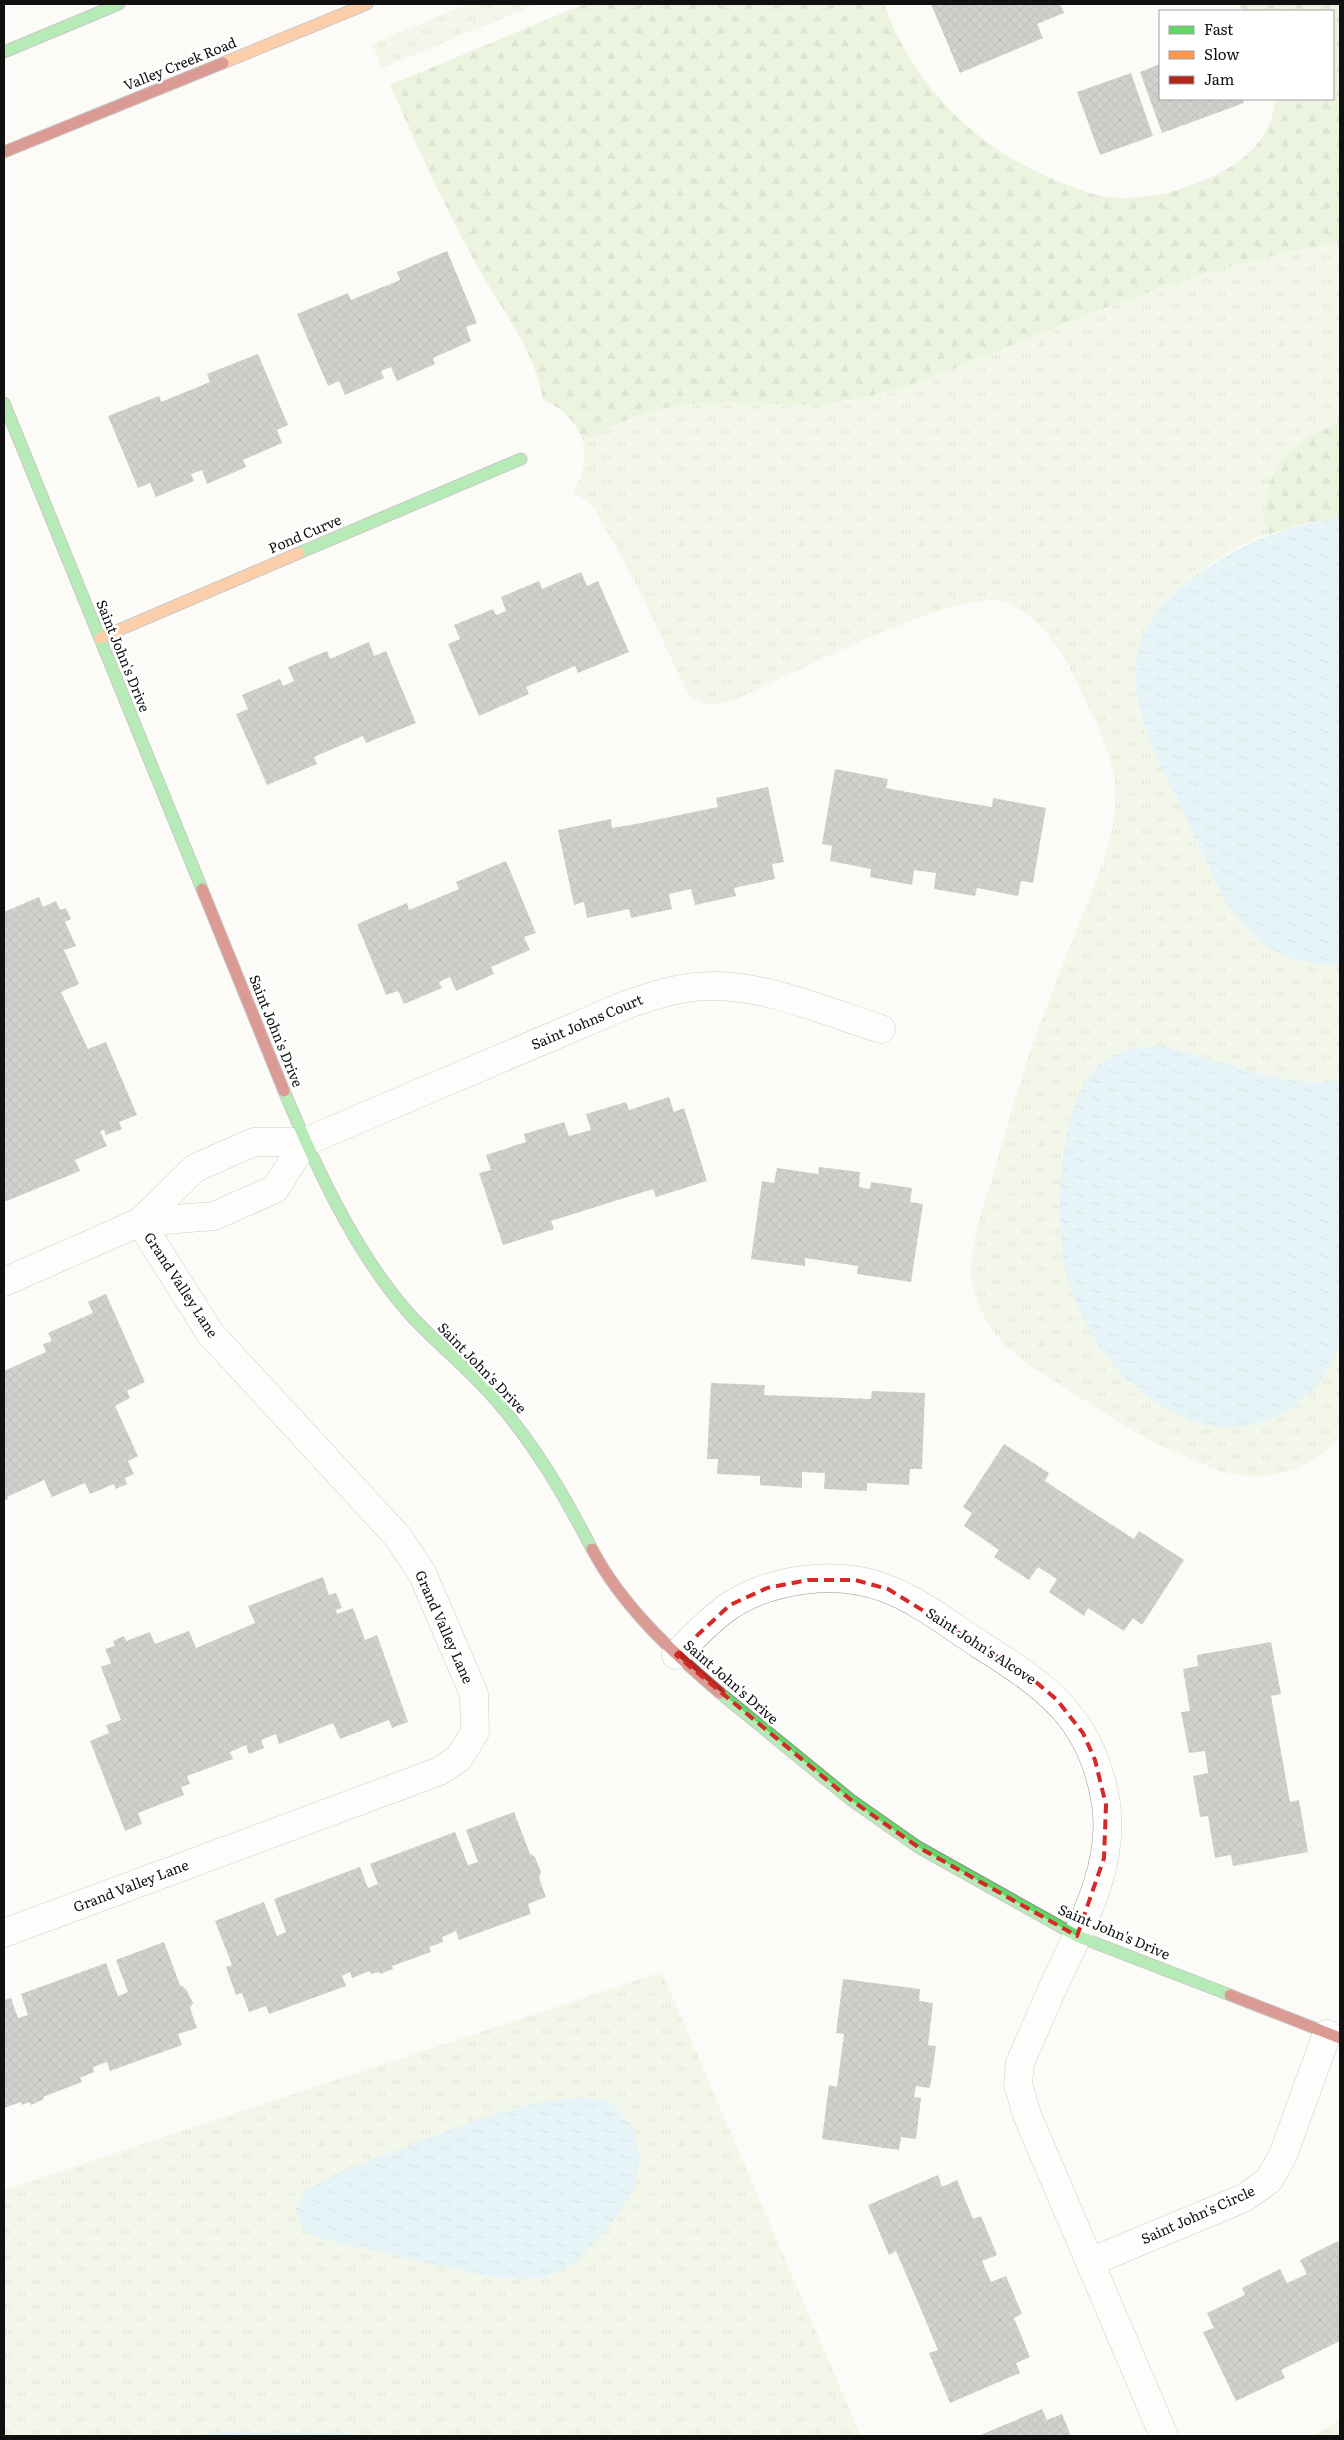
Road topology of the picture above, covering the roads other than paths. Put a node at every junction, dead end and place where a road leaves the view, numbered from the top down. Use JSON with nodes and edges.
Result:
{"nodes":[{"id":1,"x":119,"y":4,"type":"edge"},
{"id":2,"x":368,"y":4,"type":"edge"},
{"id":3,"x":4,"y":52,"type":"edge"},
{"id":4,"x":4,"y":152,"type":"edge"},
{"id":5,"x":4,"y":403,"type":"edge"},
{"id":6,"x":521,"y":459,"type":"dead end"},
{"id":7,"x":100,"y":638,"type":"junction"},
{"id":8,"x":881,"y":1029,"type":"dead end"},
{"id":9,"x":305,"y":1142,"type":"junction"},
{"id":10,"x":140,"y":1222,"type":"junction"},
{"id":11,"x":4,"y":1282,"type":"edge"},
{"id":12,"x":676,"y":1655,"type":"junction"},
{"id":13,"x":4,"y":1933,"type":"edge"},
{"id":14,"x":1077,"y":1936,"type":"junction"},
{"id":15,"x":1334,"y":2036,"type":"edge"},
{"id":16,"x":1090,"y":2262,"type":"junction"},
{"id":17,"x":1164,"y":2436,"type":"edge"}],
"edges":[{"from":1,"to":3,"type":"street"},
{"from":2,"to":4,"type":"street","name":"Valley Creek Road"},
{"from":5,"to":7,"type":"street","name":"Saint John's Drive"},
{"from":6,"to":7,"type":"street","name":"Pond Curve"},
{"from":7,"to":9,"type":"street","name":"Saint John's Drive"},
{"from":8,"to":9,"type":"street","name":"Saint Johns Court"},
{"from":9,"to":10,"type":"street"},
{"from":9,"to":10,"type":"street"},
{"from":9,"to":12,"type":"street","name":"Saint John's Drive"},
{"from":10,"to":11,"type":"street"},
{"from":10,"to":13,"type":"street","name":"Grand Valley Lane"},
{"from":12,"to":14,"type":"street","name":"Saint John's Drive"},
{"from":12,"to":14,"type":"street","name":"Saint John's Alcove"},
{"from":14,"to":15,"type":"street","name":"Saint John's Drive"},
{"from":14,"to":16,"type":"street"},
{"from":15,"to":16,"type":"street","name":"Saint John's Circle"},
{"from":16,"to":17,"type":"street"}]}
